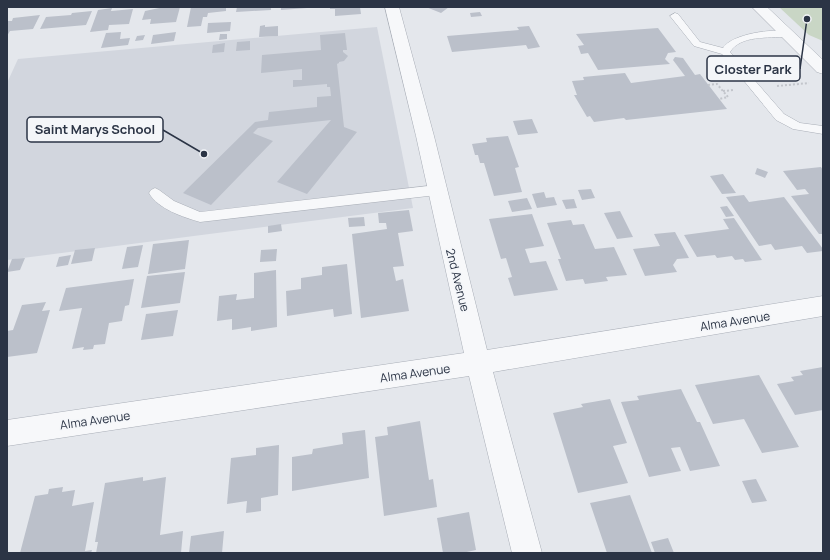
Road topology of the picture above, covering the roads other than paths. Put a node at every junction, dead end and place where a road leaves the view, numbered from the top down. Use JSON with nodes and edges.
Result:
{"nodes":[{"id":1,"x":392,"y":7,"type":"edge"},
{"id":2,"x":758,"y":7,"type":"edge"},
{"id":3,"x":674,"y":16,"type":"dead end"},
{"id":4,"x":786,"y":34,"type":"junction"},
{"id":5,"x":724,"y":52,"type":"junction"},
{"id":6,"x":820,"y":62,"type":"edge"},
{"id":7,"x":823,"y":130,"type":"edge"},
{"id":8,"x":437,"y":190,"type":"junction"},
{"id":9,"x":155,"y":193,"type":"dead end"},
{"id":10,"x":823,"y":306,"type":"edge"},
{"id":11,"x":478,"y":363,"type":"junction"},
{"id":12,"x":7,"y":434,"type":"edge"},
{"id":13,"x":527,"y":553,"type":"edge"}],
"edges":[{"from":1,"to":8,"type":"street","name":"2nd Avenue"},
{"from":2,"to":4,"type":"street"},
{"from":3,"to":5,"type":"lane"},
{"from":4,"to":5,"type":"lane"},
{"from":4,"to":6,"type":"street"},
{"from":5,"to":7,"type":"lane"},
{"from":8,"to":9,"type":"lane"},
{"from":8,"to":11,"type":"street","name":"2nd Avenue"},
{"from":10,"to":11,"type":"street","name":"Alma Avenue"},
{"from":11,"to":12,"type":"street","name":"Alma Avenue"},
{"from":11,"to":13,"type":"street","name":"2nd Avenue"}]}
